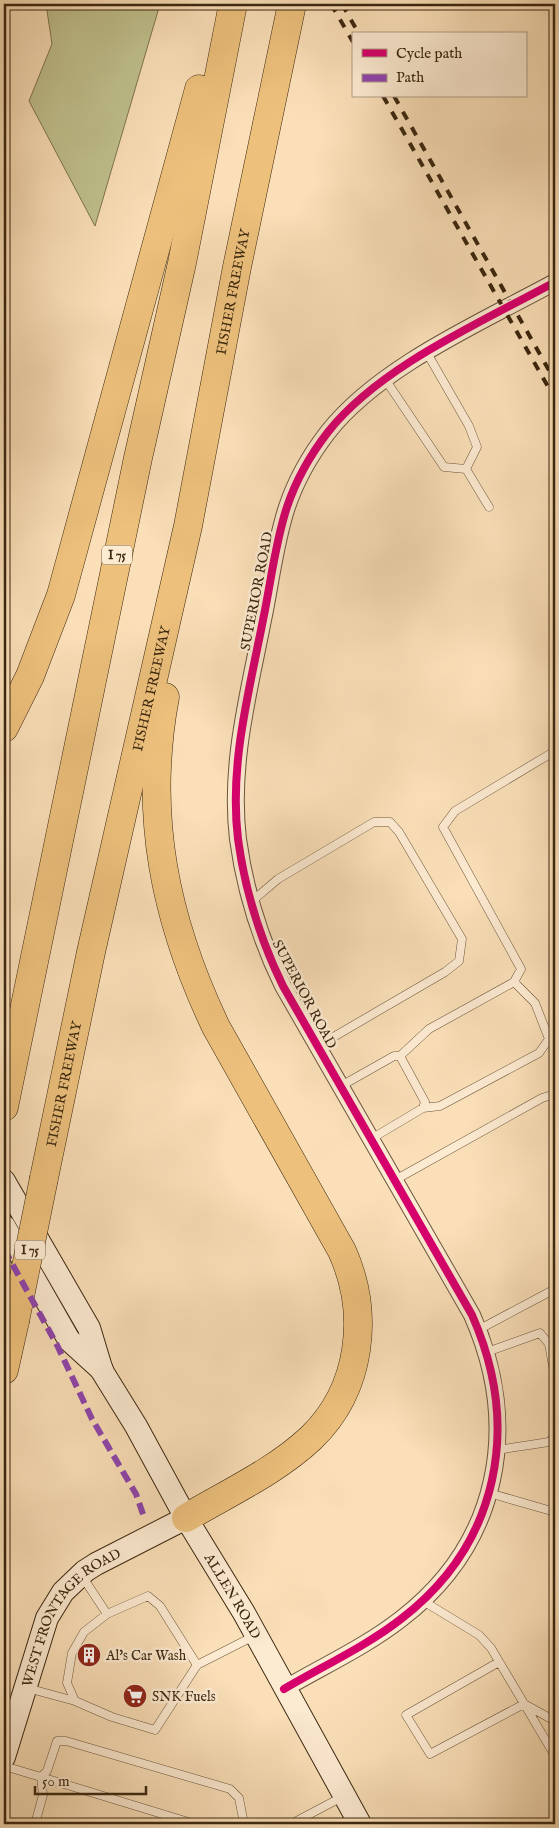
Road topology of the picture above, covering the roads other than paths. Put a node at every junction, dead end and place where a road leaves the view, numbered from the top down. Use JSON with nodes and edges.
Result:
{"nodes":[{"id":1,"x":232,"y":4,"type":"edge"},
{"id":2,"x":289,"y":16,"type":"edge"},
{"id":3,"x":555,"y":282,"type":"edge"},
{"id":4,"x":427,"y":353,"type":"junction"},
{"id":5,"x":385,"y":379,"type":"junction"},
{"id":6,"x":466,"y":469,"type":"junction"},
{"id":7,"x":489,"y":507,"type":"dead end"},
{"id":8,"x":188,"y":526,"type":"junction"},
{"id":9,"x":4,"y":728,"type":"edge"},
{"id":10,"x":555,"y":751,"type":"edge"},
{"id":11,"x":251,"y":902,"type":"junction"},
{"id":12,"x":514,"y":982,"type":"junction"},
{"id":13,"x":552,"y":1037,"type":"edge"},
{"id":14,"x":318,"y":1046,"type":"junction"},
{"id":15,"x":400,"y":1056,"type":"junction"},
{"id":16,"x":341,"y":1086,"type":"junction"},
{"id":17,"x":555,"y":1094,"type":"edge"},
{"id":18,"x":4,"y":1107,"type":"edge"},
{"id":19,"x":423,"y":1108,"type":"junction"},
{"id":20,"x":371,"y":1139,"type":"junction"},
{"id":21,"x":395,"y":1180,"type":"junction"},
{"id":22,"x":4,"y":1181,"type":"edge"},
{"id":23,"x":4,"y":1226,"type":"edge"},
{"id":24,"x":555,"y":1289,"type":"edge"},
{"id":25,"x":478,"y":1330,"type":"junction"},
{"id":26,"x":487,"y":1352,"type":"junction"},
{"id":27,"x":4,"y":1370,"type":"edge"},
{"id":28,"x":102,"y":1371,"type":"junction"},
{"id":29,"x":555,"y":1377,"type":"edge"},
{"id":30,"x":555,"y":1436,"type":"edge"},
{"id":31,"x":497,"y":1450,"type":"junction"},
{"id":32,"x":489,"y":1493,"type":"junction"},
{"id":33,"x":555,"y":1512,"type":"edge"},
{"id":34,"x":186,"y":1518,"type":"junction"},
{"id":35,"x":81,"y":1574,"type":"junction"},
{"id":36,"x":423,"y":1601,"type":"junction"},
{"id":37,"x":107,"y":1614,"type":"junction"},
{"id":38,"x":255,"y":1635,"type":"junction"},
{"id":39,"x":499,"y":1662,"type":"junction"},
{"id":40,"x":197,"y":1665,"type":"junction"},
{"id":41,"x":25,"y":1688,"type":"junction"},
{"id":42,"x":284,"y":1689,"type":"junction"},
{"id":43,"x":75,"y":1701,"type":"junction"},
{"id":44,"x":524,"y":1704,"type":"junction"},
{"id":45,"x":555,"y":1721,"type":"edge"},
{"id":46,"x":555,"y":1756,"type":"edge"},
{"id":47,"x":4,"y":1758,"type":"edge"},
{"id":48,"x":4,"y":1766,"type":"edge"},
{"id":49,"x":41,"y":1777,"type":"junction"},
{"id":50,"x":344,"y":1796,"type":"junction"},
{"id":51,"x":35,"y":1824,"type":"edge"},
{"id":52,"x":195,"y":1824,"type":"edge"},
{"id":53,"x":246,"y":1824,"type":"edge"},
{"id":54,"x":258,"y":1824,"type":"edge"},
{"id":55,"x":291,"y":1824,"type":"edge"},
{"id":56,"x":360,"y":1824,"type":"edge"}],
"edges":[{"from":1,"to":9,"type":"highway"},
{"from":1,"to":18,"type":"highway","number":"I 75"},
{"from":2,"to":8,"type":"highway","name":"FISHER FREEWAY","number":"I 75"},
{"from":3,"to":4,"type":"street","name":"SUPERIOR ROAD"},
{"from":4,"to":5,"type":"street","name":"SUPERIOR ROAD"},
{"from":4,"to":6,"type":"lane"},
{"from":5,"to":6,"type":"lane"},
{"from":5,"to":11,"type":"street","name":"SUPERIOR ROAD"},
{"from":6,"to":7,"type":"lane"},
{"from":8,"to":27,"type":"highway","name":"FISHER FREEWAY","number":"I 75","bridge":true},
{"from":8,"to":34,"type":"highway"},
{"from":10,"to":12,"type":"lane"},
{"from":11,"to":14,"type":"street","name":"SUPERIOR ROAD"},
{"from":11,"to":14,"type":"lane"},
{"from":12,"to":13,"type":"lane"},
{"from":12,"to":15,"type":"lane"},
{"from":13,"to":19,"type":"lane"},
{"from":14,"to":16,"type":"street","name":"SUPERIOR ROAD"},
{"from":15,"to":16,"type":"lane"},
{"from":15,"to":19,"type":"lane"},
{"from":16,"to":20,"type":"street","name":"SUPERIOR ROAD"},
{"from":17,"to":21,"type":"lane"},
{"from":19,"to":20,"type":"lane"},
{"from":20,"to":21,"type":"street","name":"SUPERIOR ROAD"},
{"from":21,"to":25,"type":"street","name":"SUPERIOR ROAD"},
{"from":22,"to":28,"type":"main road","name":"ALLEN ROAD"},
{"from":23,"to":28,"type":"main road","name":"ALLEN ROAD"},
{"from":24,"to":25,"type":"lane"},
{"from":25,"to":26,"type":"street","name":"SUPERIOR ROAD"},
{"from":26,"to":29,"type":"lane"},
{"from":26,"to":31,"type":"street","name":"SUPERIOR ROAD"},
{"from":28,"to":34,"type":"main road","name":"ALLEN ROAD"},
{"from":30,"to":31,"type":"lane"},
{"from":31,"to":32,"type":"street","name":"SUPERIOR ROAD"},
{"from":32,"to":33,"type":"lane"},
{"from":32,"to":36,"type":"street","name":"SUPERIOR ROAD"},
{"from":34,"to":35,"type":"main road","name":"WEST FRONTAGE ROAD"},
{"from":34,"to":38,"type":"main road","name":"ALLEN ROAD"},
{"from":35,"to":37,"type":"lane"},
{"from":35,"to":41,"type":"main road","name":"WEST FRONTAGE ROAD"},
{"from":36,"to":39,"type":"lane"},
{"from":36,"to":42,"type":"street","name":"SUPERIOR ROAD"},
{"from":37,"to":40,"type":"lane"},
{"from":37,"to":43,"type":"lane"},
{"from":38,"to":40,"type":"lane"},
{"from":38,"to":42,"type":"main road","name":"ALLEN ROAD"},
{"from":39,"to":44,"type":"lane"},
{"from":39,"to":44,"type":"lane"},
{"from":40,"to":43,"type":"lane"},
{"from":41,"to":43,"type":"lane"},
{"from":41,"to":47,"type":"main road","name":"WEST FRONTAGE ROAD"},
{"from":42,"to":50,"type":"main road","name":"ALLEN ROAD"},
{"from":44,"to":45,"type":"lane"},
{"from":44,"to":46,"type":"lane"},
{"from":48,"to":49,"type":"lane"},
{"from":49,"to":51,"type":"lane"},
{"from":49,"to":52,"type":"lane"},
{"from":49,"to":53,"type":"lane"},
{"from":50,"to":55,"type":"lane"},
{"from":50,"to":56,"type":"main road","name":"ALLEN ROAD"},
{"from":53,"to":54,"type":"lane"}]}
